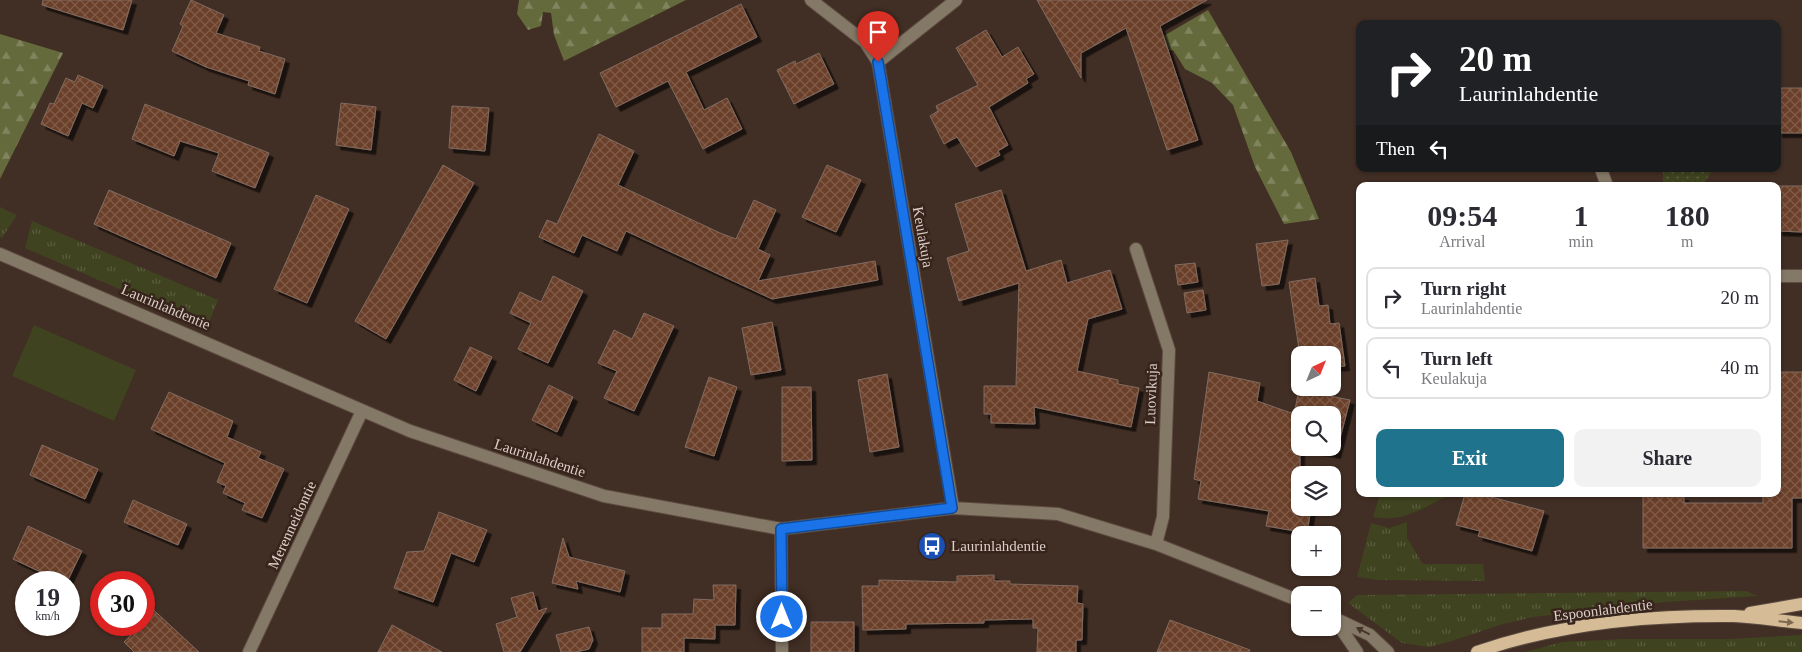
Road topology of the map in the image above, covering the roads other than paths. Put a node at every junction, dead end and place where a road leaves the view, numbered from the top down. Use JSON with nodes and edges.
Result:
{"nodes":[{"id":1,"x":811,"y":0,"type":"edge"},
{"id":2,"x":956,"y":0,"type":"edge"},
{"id":3,"x":878,"y":62,"type":"junction"},
{"id":4,"x":1136,"y":249,"type":"dead end"},
{"id":5,"x":0,"y":254,"type":"edge"},
{"id":6,"x":1781,"y":276,"type":"edge"},
{"id":7,"x":1802,"y":276,"type":"edge"},
{"id":8,"x":362,"y":411,"type":"junction"},
{"id":9,"x":952,"y":508,"type":"junction"},
{"id":10,"x":781,"y":529,"type":"junction"},
{"id":11,"x":1156,"y":544,"type":"junction"},
{"id":12,"x":1291,"y":597,"type":"edge"},
{"id":13,"x":1802,"y":604,"type":"edge"},
{"id":14,"x":1735,"y":616,"type":"junction"},
{"id":15,"x":1341,"y":621,"type":"edge"},
{"id":16,"x":1802,"y":623,"type":"edge"},
{"id":17,"x":1341,"y":629,"type":"edge"},
{"id":18,"x":249,"y":652,"type":"edge"},
{"id":19,"x":782,"y":652,"type":"edge"},
{"id":20,"x":1357,"y":652,"type":"edge"},
{"id":21,"x":1388,"y":652,"type":"edge"},
{"id":22,"x":1478,"y":652,"type":"edge"}],
"edges":[{"from":1,"to":3,"type":"street","name":"Keulakuja"},
{"from":2,"to":3,"type":"street"},
{"from":3,"to":9,"type":"street","name":"Keulakuja"},
{"from":4,"to":11,"type":"street","name":"Luovikuja"},
{"from":5,"to":8,"type":"street","name":"Laurinlahdentie"},
{"from":6,"to":7,"type":"street"},
{"from":8,"to":10,"type":"street","name":"Laurinlahdentie"},
{"from":8,"to":18,"type":"street","name":"Merenneidontie"},
{"from":9,"to":10,"type":"street","name":"Laurinlahdentie"},
{"from":9,"to":11,"type":"street","name":"Laurinlahdentie"},
{"from":10,"to":19,"type":"street"},
{"from":11,"to":12,"type":"street","name":"Laurinlahdentie"},
{"from":13,"to":14,"type":"main road","name":"Espoonlahdentie"},
{"from":14,"to":16,"type":"main road","name":"Espoonlahdentie","one_way":true},
{"from":14,"to":22,"type":"main road","name":"Espoonlahdentie"},
{"from":21,"to":15,"type":"street","one_way":true},
{"from":17,"to":20,"type":"street"}]}
